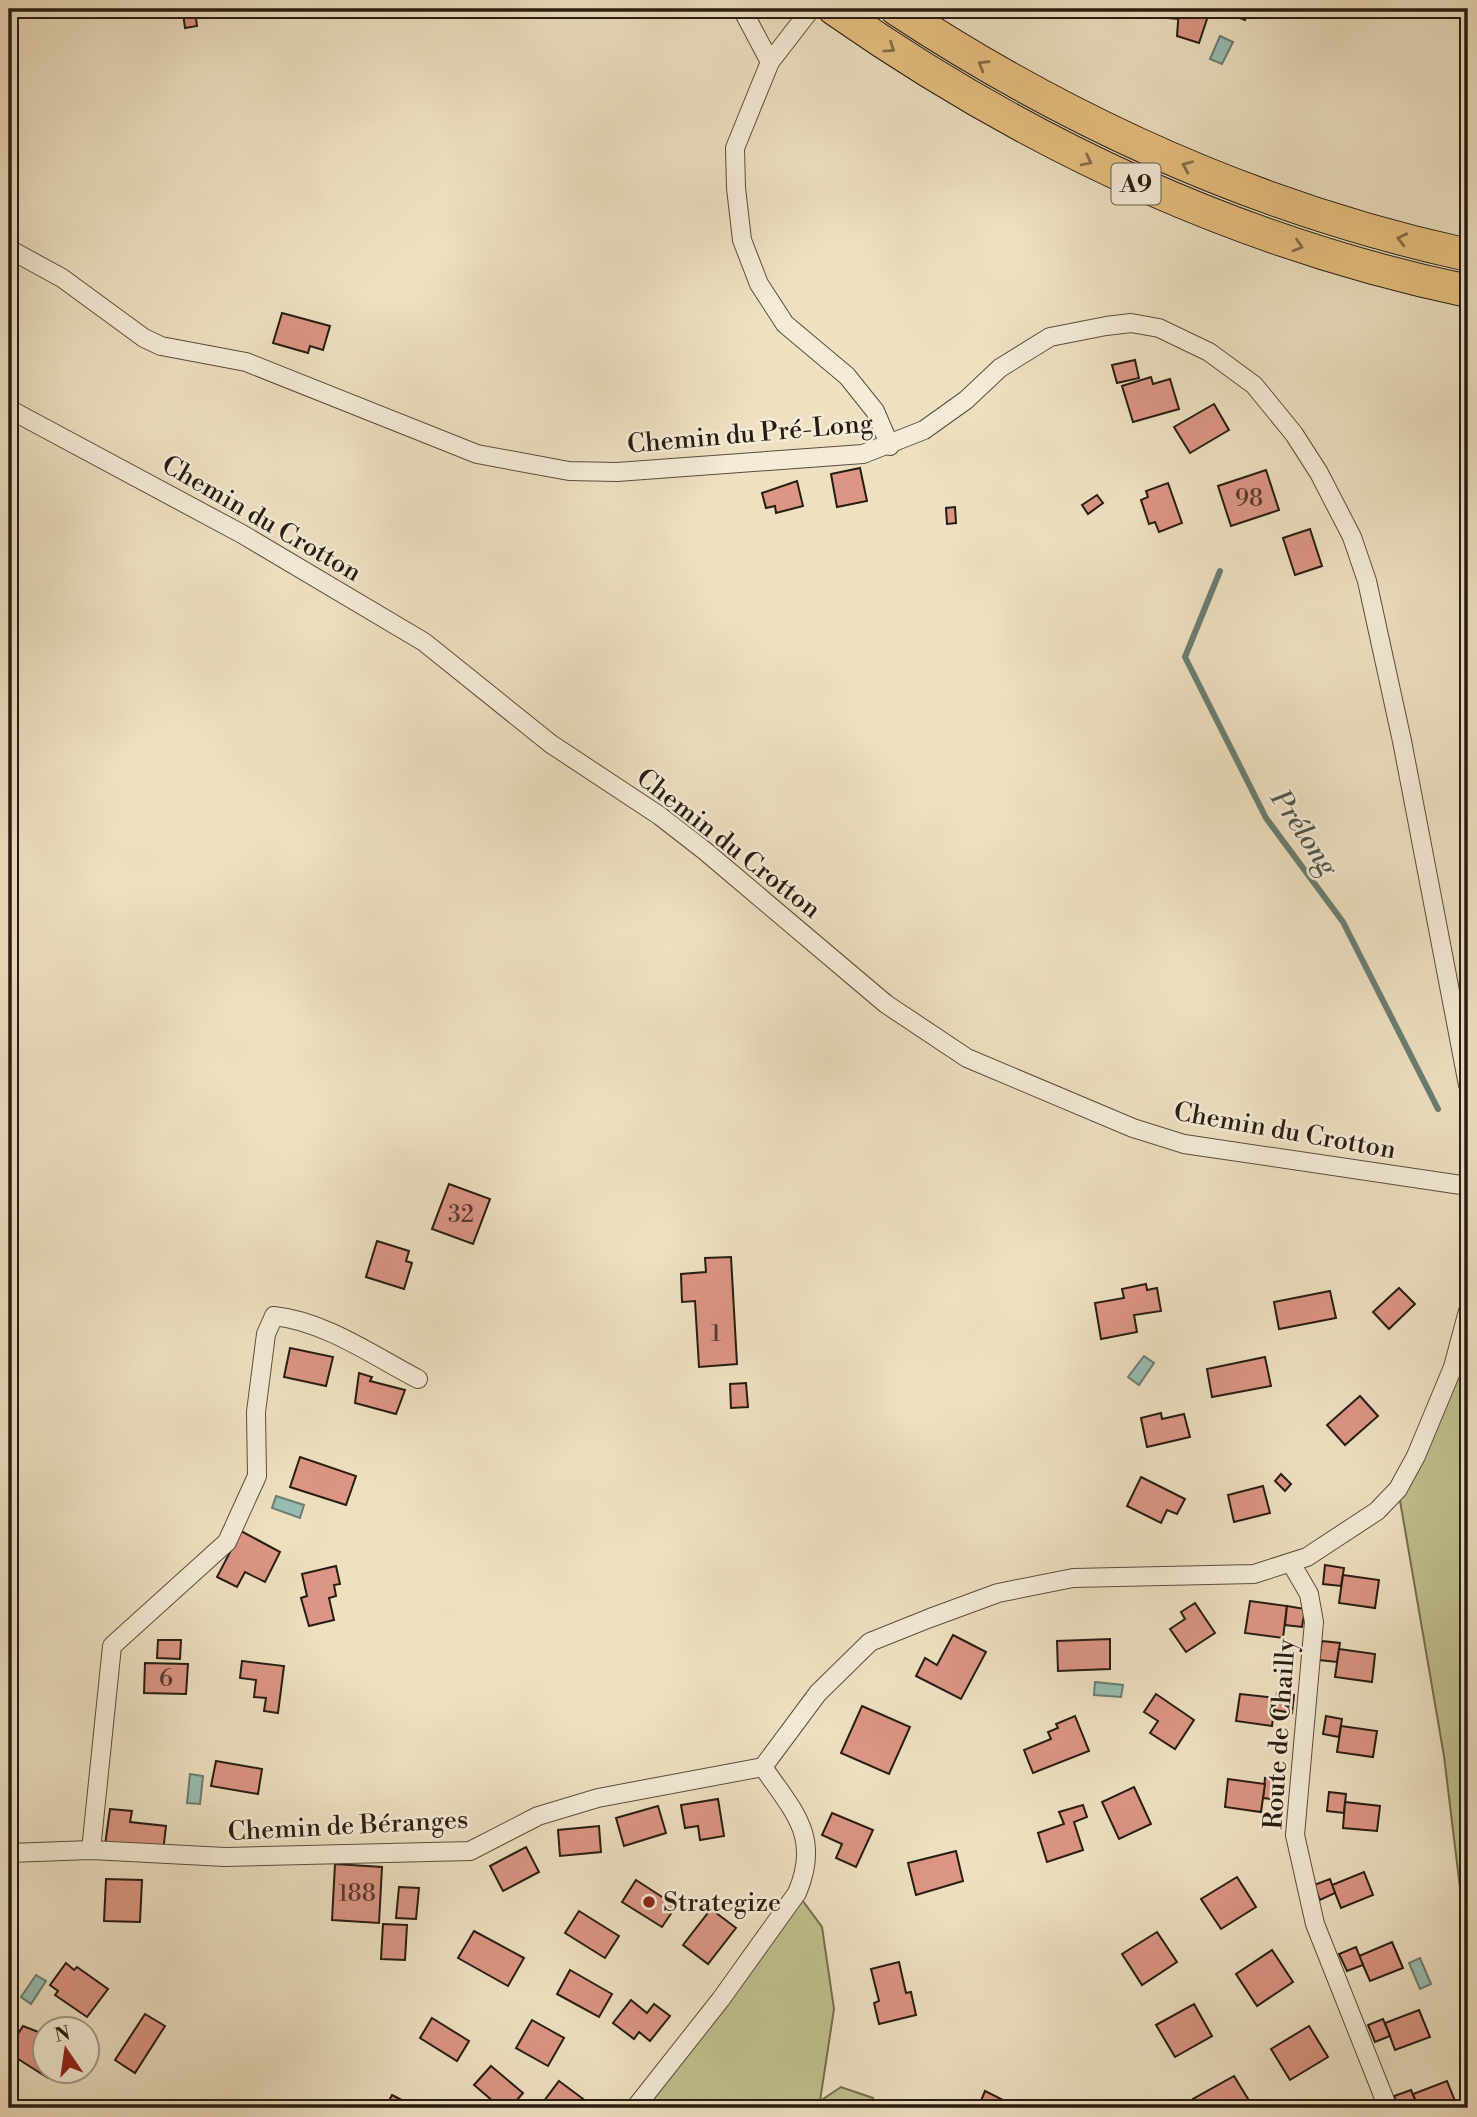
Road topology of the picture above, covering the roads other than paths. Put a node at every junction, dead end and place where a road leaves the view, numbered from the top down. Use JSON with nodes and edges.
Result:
{"nodes":[{"id":1,"x":742,"y":9,"type":"edge"},
{"id":2,"x":811,"y":9,"type":"edge"},
{"id":3,"x":834,"y":9,"type":"edge"},
{"id":4,"x":896,"y":9,"type":"edge"},
{"id":5,"x":769,"y":62,"type":"junction"},
{"id":6,"x":9,"y":249,"type":"edge"},
{"id":7,"x":1468,"y":255,"type":"edge"},
{"id":8,"x":1468,"y":291,"type":"edge"},
{"id":9,"x":9,"y":410,"type":"edge"},
{"id":10,"x":890,"y":446,"type":"junction"},
{"id":11,"x":1468,"y":1085,"type":"edge"},
{"id":12,"x":1468,"y":1186,"type":"edge"},
{"id":13,"x":1468,"y":1311,"type":"edge"},
{"id":14,"x":418,"y":1379,"type":"dead end"},
{"id":15,"x":1292,"y":1563,"type":"junction"},
{"id":16,"x":762,"y":1767,"type":"junction"},
{"id":17,"x":91,"y":1850,"type":"junction"},
{"id":18,"x":9,"y":1853,"type":"edge"},
{"id":19,"x":635,"y":2108,"type":"edge"},
{"id":20,"x":1388,"y":2108,"type":"edge"}],
"edges":[{"from":1,"to":5,"type":"street"},
{"from":2,"to":5,"type":"street"},
{"from":3,"to":8,"type":"highway","number":"A9","one_way":true},
{"from":7,"to":4,"type":"highway","number":"A9","one_way":true},
{"from":5,"to":10,"type":"street"},
{"from":6,"to":10,"type":"street","name":"Chemin du Pré-Long"},
{"from":9,"to":12,"type":"street","name":"Chemin du Crotton"},
{"from":10,"to":11,"type":"street","name":"Chemin du Pré-Long"},
{"from":13,"to":15,"type":"street"},
{"from":14,"to":17,"type":"street"},
{"from":15,"to":16,"type":"street"},
{"from":15,"to":20,"type":"street","name":"Route de Chailly"},
{"from":16,"to":17,"type":"street","name":"Chemin de Béranges"},
{"from":16,"to":19,"type":"street"},
{"from":17,"to":18,"type":"street","name":"Chemin de Béranges"}]}
